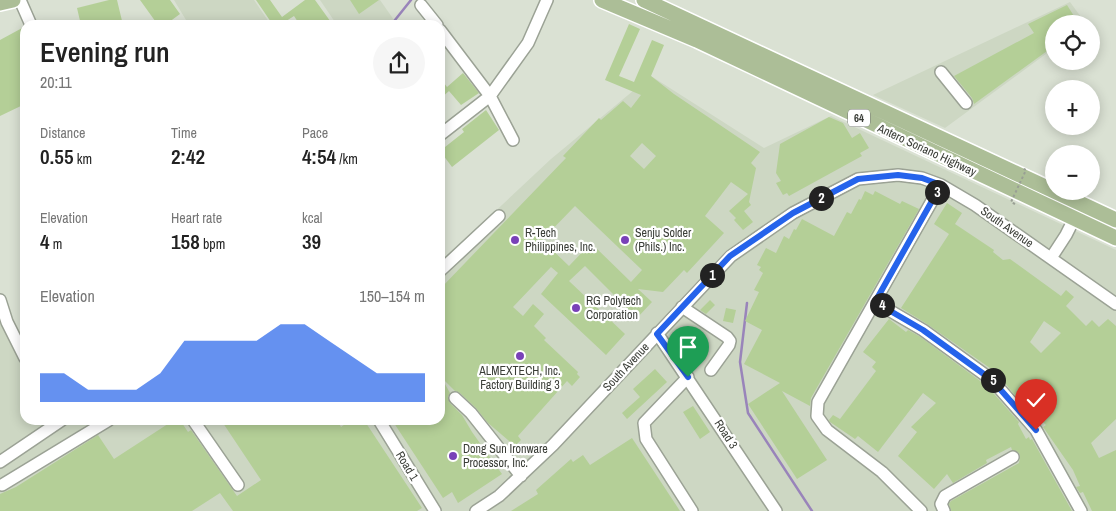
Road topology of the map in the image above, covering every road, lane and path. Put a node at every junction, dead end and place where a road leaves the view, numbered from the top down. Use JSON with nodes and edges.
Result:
{"nodes":[{"id":1,"x":14,"y":0,"type":"edge"},
{"id":2,"x":20,"y":0,"type":"edge"},
{"id":3,"x":547,"y":0,"type":"edge"},
{"id":4,"x":602,"y":0,"type":"edge"},
{"id":5,"x":644,"y":0,"type":"edge"},
{"id":6,"x":0,"y":3,"type":"edge"},
{"id":7,"x":421,"y":5,"type":"dead end"},
{"id":8,"x":29,"y":20,"type":"edge"},
{"id":9,"x":433,"y":20,"type":"edge"},
{"id":10,"x":445,"y":37,"type":"edge"},
{"id":11,"x":941,"y":72,"type":"dead end"},
{"id":12,"x":490,"y":96,"type":"junction"},
{"id":13,"x":966,"y":103,"type":"dead end"},
{"id":14,"x":445,"y":131,"type":"edge"},
{"id":15,"x":513,"y":140,"type":"dead end"},
{"id":16,"x":1022,"y":168,"type":"dead end"},
{"id":17,"x":941,"y":185,"type":"junction"},
{"id":18,"x":1045,"y":187,"type":"edge"},
{"id":19,"x":1073,"y":200,"type":"edge"},
{"id":20,"x":1015,"y":204,"type":"dead end"},
{"id":21,"x":499,"y":216,"type":"dead end"},
{"id":22,"x":1074,"y":219,"type":"junction"},
{"id":23,"x":1116,"y":220,"type":"edge"},
{"id":24,"x":1116,"y":238,"type":"edge"},
{"id":25,"x":1051,"y":258,"type":"junction"},
{"id":26,"x":445,"y":266,"type":"edge"},
{"id":27,"x":0,"y":300,"type":"edge"},
{"id":28,"x":875,"y":302,"type":"junction"},
{"id":29,"x":1116,"y":304,"type":"edge"},
{"id":30,"x":682,"y":307,"type":"junction"},
{"id":31,"x":657,"y":334,"type":"junction"},
{"id":32,"x":20,"y":348,"type":"edge"},
{"id":33,"x":711,"y":370,"type":"dead end"},
{"id":34,"x":688,"y":377,"type":"junction"},
{"id":35,"x":455,"y":398,"type":"dead end"},
{"id":36,"x":55,"y":425,"type":"edge"},
{"id":37,"x":101,"y":425,"type":"edge"},
{"id":38,"x":196,"y":425,"type":"edge"},
{"id":39,"x":382,"y":425,"type":"edge"},
{"id":40,"x":1013,"y":456,"type":"dead end"},
{"id":41,"x":0,"y":462,"type":"edge"},
{"id":42,"x":521,"y":476,"type":"junction"},
{"id":43,"x":2,"y":485,"type":"dead end"},
{"id":44,"x":238,"y":485,"type":"dead end"},
{"id":45,"x":774,"y":510,"type":"edge"},
{"id":46,"x":435,"y":511,"type":"edge"},
{"id":47,"x":476,"y":511,"type":"edge"},
{"id":48,"x":692,"y":511,"type":"edge"},
{"id":49,"x":921,"y":511,"type":"edge"},
{"id":50,"x":944,"y":511,"type":"edge"},
{"id":51,"x":1081,"y":511,"type":"edge"}],
"edges":[{"from":1,"to":6,"type":"main road"},
{"from":2,"to":8,"type":"street"},
{"from":3,"to":12,"type":"street"},
{"from":4,"to":22,"type":"main road","name":"Antero Soriano Highway","number":"64"},
{"from":5,"to":18,"type":"main road","name":"Antero Soriano Highway","number":"64"},
{"from":7,"to":9,"type":"street"},
{"from":10,"to":12,"type":"street"},
{"from":11,"to":13,"type":"street"},
{"from":12,"to":14,"type":"street"},
{"from":12,"to":15,"type":"street"},
{"from":16,"to":20,"type":"path","bridge":true},
{"from":17,"to":25,"type":"street","name":"South Avenue"},
{"from":17,"to":28,"type":"street"},
{"from":17,"to":30,"type":"street","name":"South Avenue"},
{"from":19,"to":23,"type":"main road","name":"Antero Soriano Highway","number":"64"},
{"from":21,"to":26,"type":"street"},
{"from":22,"to":24,"type":"main road","name":"Antero Soriano Highway","number":"64"},
{"from":22,"to":25,"type":"street"},
{"from":25,"to":29,"type":"street","name":"South Avenue"},
{"from":27,"to":32,"type":"street"},
{"from":28,"to":49,"type":"street"},
{"from":28,"to":51,"type":"street"},
{"from":30,"to":31,"type":"street","name":"South Avenue"},
{"from":30,"to":33,"type":"street"},
{"from":31,"to":34,"type":"street","name":"Road 3"},
{"from":31,"to":42,"type":"street","name":"South Avenue"},
{"from":34,"to":45,"type":"street","name":"Road 3"},
{"from":34,"to":48,"type":"street"},
{"from":35,"to":42,"type":"street"},
{"from":36,"to":41,"type":"street"},
{"from":37,"to":43,"type":"street"},
{"from":38,"to":44,"type":"street"},
{"from":39,"to":46,"type":"street","name":"Road 1"},
{"from":40,"to":50,"type":"street"},
{"from":42,"to":47,"type":"street","name":"South Avenue"}]}
